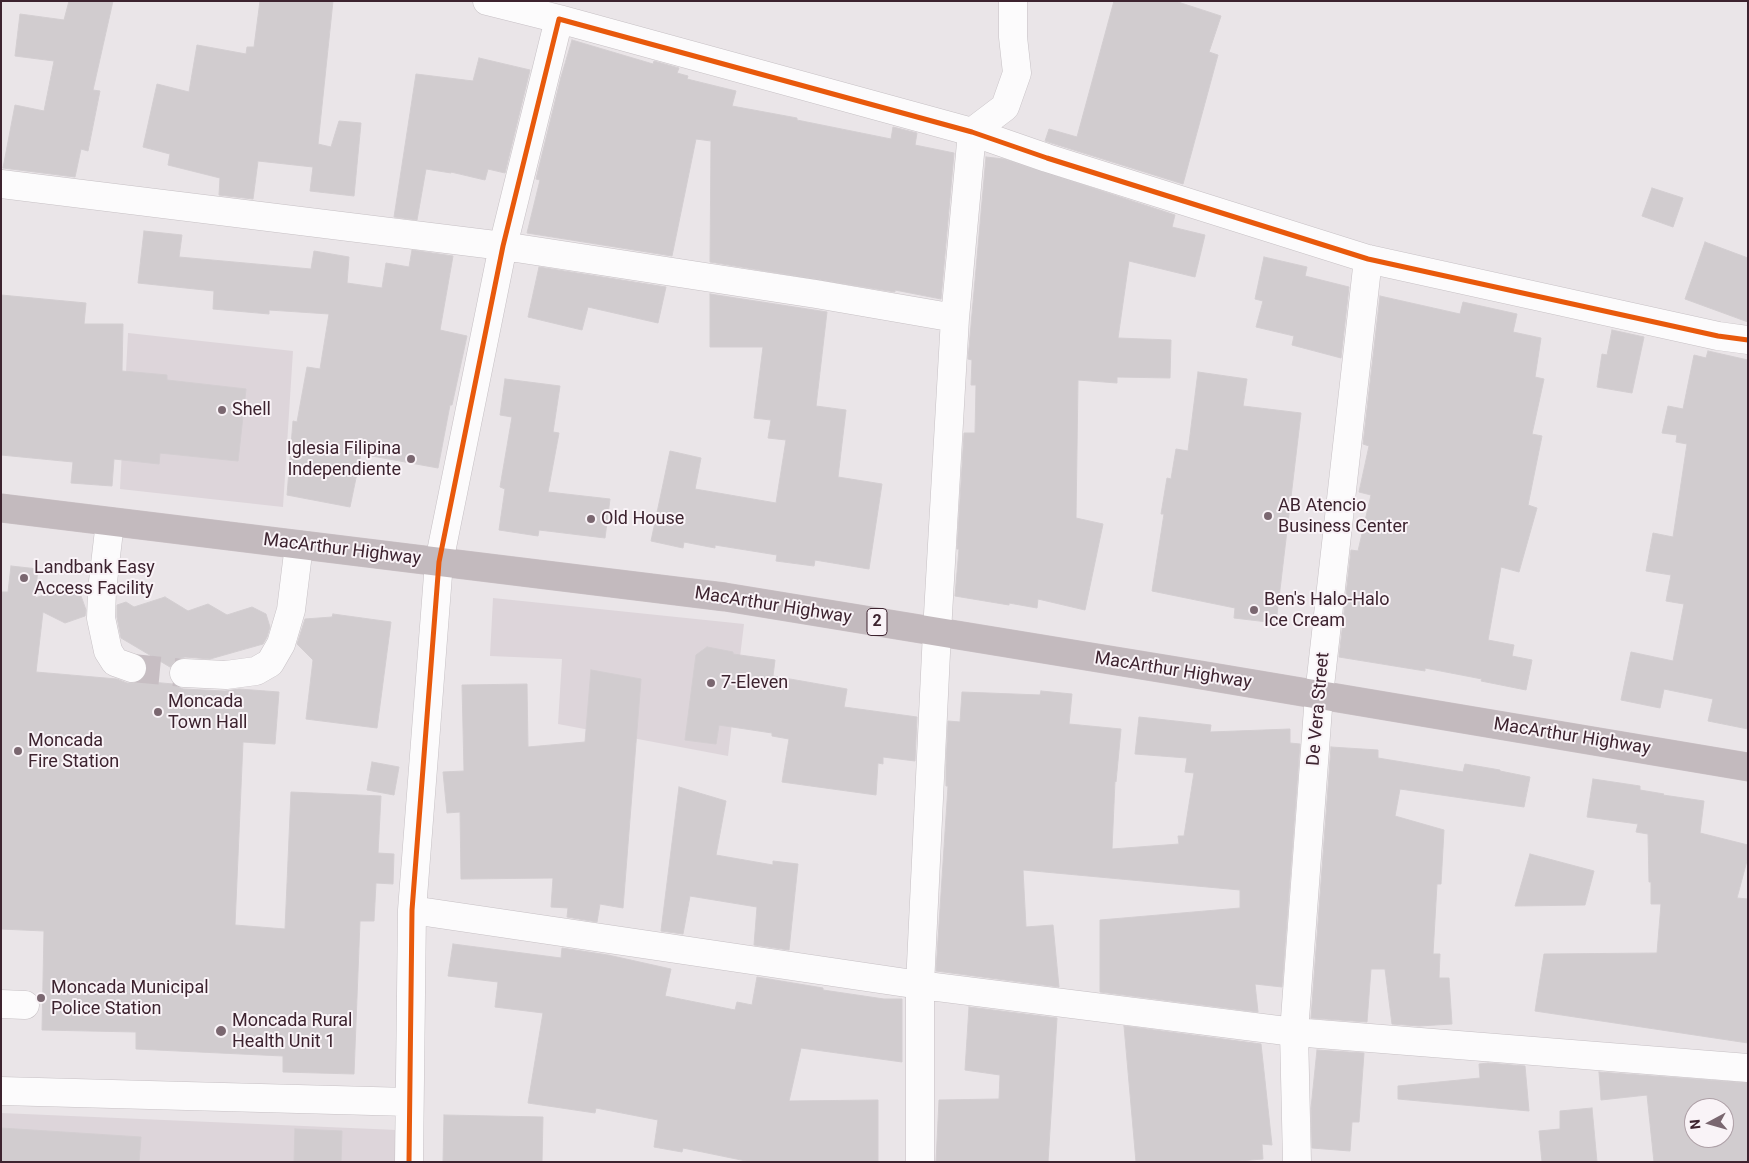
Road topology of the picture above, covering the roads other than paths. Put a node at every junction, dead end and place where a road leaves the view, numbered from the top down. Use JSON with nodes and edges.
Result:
{"nodes":[{"id":1,"x":486,"y":1,"type":"edge"},
{"id":2,"x":1013,"y":1,"type":"edge"},
{"id":3,"x":559,"y":19,"type":"junction"},
{"id":4,"x":972,"y":132,"type":"junction"},
{"id":5,"x":1,"y":184,"type":"edge"},
{"id":6,"x":503,"y":246,"type":"junction"},
{"id":7,"x":1368,"y":259,"type":"junction"},
{"id":8,"x":955,"y":318,"type":"junction"},
{"id":9,"x":1748,"y":340,"type":"edge"},
{"id":10,"x":1,"y":508,"type":"edge"},
{"id":11,"x":110,"y":522,"type":"junction"},
{"id":12,"x":299,"y":545,"type":"junction"},
{"id":13,"x":439,"y":562,"type":"junction"},
{"id":14,"x":937,"y":632,"type":"junction"},
{"id":15,"x":132,"y":668,"type":"tunnel mouth"},
{"id":16,"x":184,"y":673,"type":"tunnel mouth"},
{"id":17,"x":1319,"y":695,"type":"junction"},
{"id":18,"x":1748,"y":767,"type":"edge"},
{"id":19,"x":412,"y":910,"type":"junction"},
{"id":20,"x":920,"y":985,"type":"junction"},
{"id":21,"x":1294,"y":1032,"type":"junction"},
{"id":22,"x":1748,"y":1068,"type":"edge"},
{"id":23,"x":1,"y":1091,"type":"edge"},
{"id":24,"x":409,"y":1102,"type":"junction"},
{"id":25,"x":409,"y":1162,"type":"edge"},
{"id":26,"x":920,"y":1162,"type":"edge"},
{"id":27,"x":1297,"y":1162,"type":"edge"}],
"edges":[{"from":1,"to":3,"type":"street"},
{"from":2,"to":4,"type":"street"},
{"from":3,"to":4,"type":"street"},
{"from":3,"to":6,"type":"street"},
{"from":4,"to":7,"type":"street"},
{"from":4,"to":8,"type":"street"},
{"from":5,"to":6,"type":"street"},
{"from":6,"to":8,"type":"street"},
{"from":6,"to":13,"type":"street"},
{"from":7,"to":9,"type":"street"},
{"from":7,"to":17,"type":"street","name":"De Vera Street"},
{"from":8,"to":14,"type":"street"},
{"from":10,"to":11,"type":"highway","name":"MacArthur Highway","number":"2"},
{"from":11,"to":12,"type":"highway","name":"MacArthur Highway","number":"2"},
{"from":11,"to":15,"type":"street"},
{"from":12,"to":13,"type":"highway","name":"MacArthur Highway","number":"2"},
{"from":12,"to":16,"type":"street"},
{"from":13,"to":14,"type":"highway","name":"MacArthur Highway","number":"2"},
{"from":13,"to":19,"type":"street"},
{"from":14,"to":17,"type":"highway","name":"MacArthur Highway","number":"2"},
{"from":14,"to":20,"type":"street"},
{"from":17,"to":18,"type":"highway","name":"MacArthur Highway","number":"2"},
{"from":17,"to":21,"type":"street","name":"De Vera Street"},
{"from":19,"to":20,"type":"street"},
{"from":19,"to":24,"type":"street"},
{"from":20,"to":21,"type":"street"},
{"from":20,"to":26,"type":"street"},
{"from":21,"to":22,"type":"street"},
{"from":21,"to":27,"type":"street","name":"De Vera Street"},
{"from":23,"to":24,"type":"street"},
{"from":24,"to":25,"type":"street"}]}
